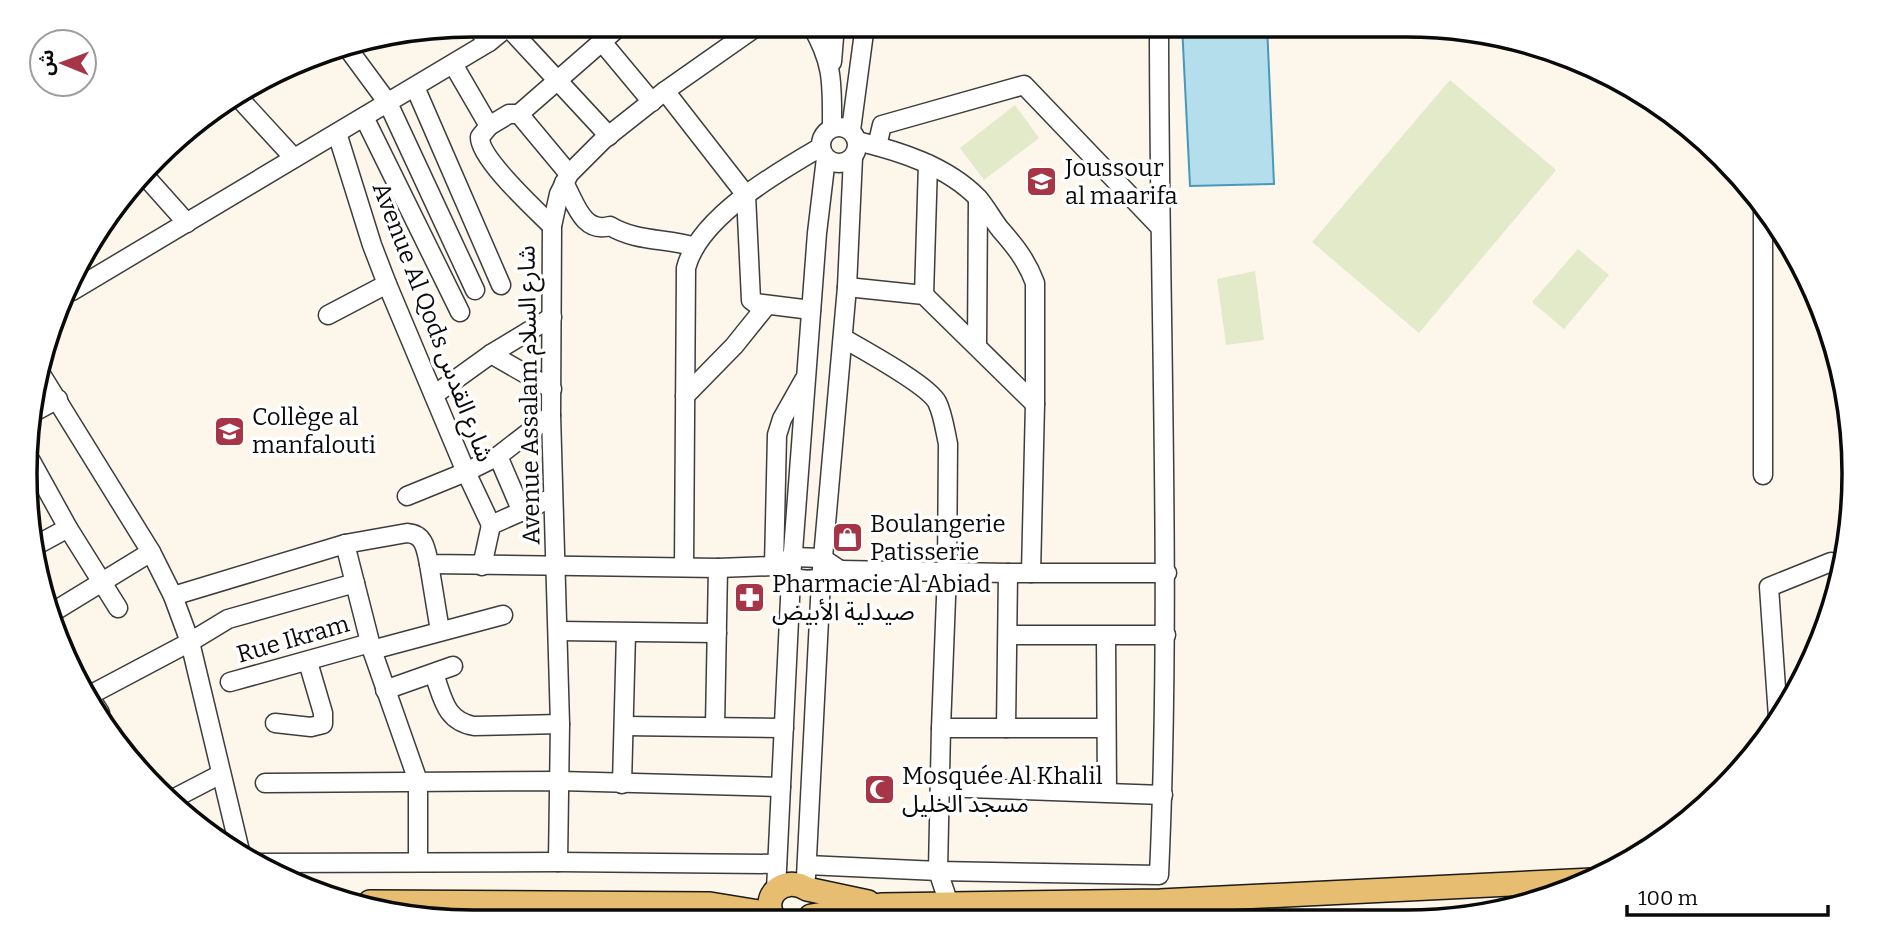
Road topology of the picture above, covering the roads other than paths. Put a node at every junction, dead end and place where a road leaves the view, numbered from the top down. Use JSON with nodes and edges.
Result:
{"nodes":[{"id":1,"x":484,"y":37,"type":"edge"},
{"id":2,"x":496,"y":37,"type":"edge"},
{"id":3,"x":519,"y":37,"type":"edge"},
{"id":4,"x":608,"y":37,"type":"edge"},
{"id":5,"x":742,"y":37,"type":"edge"},
{"id":6,"x":817,"y":37,"type":"edge"},
{"id":7,"x":834,"y":37,"type":"edge"},
{"id":8,"x":863,"y":37,"type":"edge"},
{"id":9,"x":1159,"y":37,"type":"edge"},
{"id":10,"x":602,"y":42,"type":"junction"},
{"id":11,"x":489,"y":43,"type":"junction"},
{"id":12,"x":352,"y":54,"type":"edge"},
{"id":13,"x":453,"y":64,"type":"junction"},
{"id":14,"x":832,"y":77,"type":"junction"},
{"id":15,"x":559,"y":81,"type":"junction"},
{"id":16,"x":415,"y":87,"type":"junction"},
{"id":17,"x":658,"y":97,"type":"junction"},
{"id":18,"x":244,"y":102,"type":"edge"},
{"id":19,"x":388,"y":103,"type":"junction"},
{"id":20,"x":519,"y":114,"type":"junction"},
{"id":21,"x":364,"y":117,"type":"junction"},
{"id":22,"x":489,"y":126,"type":"junction"},
{"id":23,"x":337,"y":133,"type":"junction"},
{"id":24,"x":609,"y":136,"type":"junction"},
{"id":25,"x":848,"y":137,"type":"junction"},
{"id":26,"x":877,"y":146,"type":"junction"},
{"id":27,"x":824,"y":152,"type":"junction"},
{"id":28,"x":295,"y":158,"type":"junction"},
{"id":29,"x":928,"y":164,"type":"junction"},
{"id":30,"x":566,"y":179,"type":"junction"},
{"id":31,"x":150,"y":181,"type":"edge"},
{"id":32,"x":746,"y":195,"type":"junction"},
{"id":33,"x":978,"y":198,"type":"junction"},
{"id":34,"x":187,"y":223,"type":"junction"},
{"id":35,"x":1763,"y":223,"type":"edge"},
{"id":36,"x":552,"y":226,"type":"junction"},
{"id":37,"x":1159,"y":226,"type":"junction"},
{"id":38,"x":695,"y":247,"type":"junction"},
{"id":39,"x":387,"y":284,"type":"junction"},
{"id":40,"x":501,"y":285,"type":"dead end"},
{"id":41,"x":846,"y":286,"type":"junction"},
{"id":42,"x":79,"y":287,"type":"edge"},
{"id":43,"x":475,"y":290,"type":"dead end"},
{"id":44,"x":925,"y":295,"type":"junction"},
{"id":45,"x":767,"y":305,"type":"junction"},
{"id":46,"x":811,"y":310,"type":"junction"},
{"id":47,"x":460,"y":312,"type":"dead end"},
{"id":48,"x":328,"y":315,"type":"dead end"},
{"id":49,"x":552,"y":317,"type":"junction"},
{"id":50,"x":842,"y":338,"type":"junction"},
{"id":51,"x":977,"y":346,"type":"junction"},
{"id":52,"x":491,"y":354,"type":"junction"},
{"id":53,"x":807,"y":377,"type":"junction"},
{"id":54,"x":46,"y":382,"type":"edge"},
{"id":55,"x":552,"y":389,"type":"junction"},
{"id":56,"x":434,"y":395,"type":"junction"},
{"id":57,"x":685,"y":396,"type":"junction"},
{"id":58,"x":58,"y":399,"type":"junction"},
{"id":59,"x":1035,"y":404,"type":"junction"},
{"id":60,"x":41,"y":408,"type":"edge"},
{"id":61,"x":551,"y":415,"type":"junction"},
{"id":62,"x":498,"y":456,"type":"junction"},
{"id":63,"x":37,"y":472,"type":"edge"},
{"id":64,"x":466,"y":472,"type":"junction"},
{"id":65,"x":1763,"y":475,"type":"dead end"},
{"id":66,"x":407,"y":496,"type":"dead end"},
{"id":67,"x":552,"y":498,"type":"junction"},
{"id":68,"x":522,"y":512,"type":"junction"},
{"id":69,"x":491,"y":526,"type":"junction"},
{"id":70,"x":68,"y":528,"type":"junction"},
{"id":71,"x":42,"y":542,"type":"edge"},
{"id":72,"x":345,"y":544,"type":"junction"},
{"id":73,"x":151,"y":552,"type":"junction"},
{"id":74,"x":793,"y":557,"type":"junction"},
{"id":75,"x":822,"y":558,"type":"junction"},
{"id":76,"x":1831,"y":562,"type":"dead end"},
{"id":77,"x":429,"y":565,"type":"junction"},
{"id":78,"x":482,"y":566,"type":"junction"},
{"id":79,"x":556,"y":566,"type":"junction"},
{"id":80,"x":774,"y":566,"type":"junction"},
{"id":81,"x":684,"y":567,"type":"junction"},
{"id":82,"x":718,"y":568,"type":"junction"},
{"id":83,"x":841,"y":570,"type":"junction"},
{"id":84,"x":947,"y":572,"type":"junction"},
{"id":85,"x":1008,"y":573,"type":"junction"},
{"id":86,"x":1031,"y":573,"type":"junction"},
{"id":87,"x":1167,"y":573,"type":"junction"},
{"id":88,"x":792,"y":578,"type":"junction"},
{"id":89,"x":821,"y":580,"type":"junction"},
{"id":90,"x":102,"y":583,"type":"junction"},
{"id":91,"x":355,"y":583,"type":"junction"},
{"id":92,"x":173,"y":596,"type":"junction"},
{"id":93,"x":117,"y":608,"type":"dead end"},
{"id":94,"x":58,"y":609,"type":"edge"},
{"id":95,"x":503,"y":615,"type":"dead end"},
{"id":96,"x":440,"y":631,"type":"junction"},
{"id":97,"x":558,"y":631,"type":"junction"},
{"id":98,"x":626,"y":633,"type":"junction"},
{"id":99,"x":717,"y":633,"type":"junction"},
{"id":100,"x":1008,"y":635,"type":"junction"},
{"id":101,"x":1166,"y":635,"type":"junction"},
{"id":102,"x":1106,"y":636,"type":"junction"},
{"id":103,"x":190,"y":642,"type":"junction"},
{"id":104,"x":371,"y":647,"type":"junction"},
{"id":105,"x":308,"y":662,"type":"junction"},
{"id":106,"x":453,"y":666,"type":"dead end"},
{"id":107,"x":434,"y":674,"type":"junction"},
{"id":108,"x":230,"y":682,"type":"dead end"},
{"id":109,"x":385,"y":690,"type":"junction"},
{"id":110,"x":95,"y":693,"type":"edge"},
{"id":111,"x":1777,"y":703,"type":"edge"},
{"id":112,"x":275,"y":723,"type":"dead end"},
{"id":113,"x":560,"y":724,"type":"junction"},
{"id":114,"x":624,"y":726,"type":"junction"},
{"id":115,"x":715,"y":726,"type":"junction"},
{"id":116,"x":784,"y":728,"type":"junction"},
{"id":117,"x":940,"y":728,"type":"junction"},
{"id":118,"x":1006,"y":728,"type":"junction"},
{"id":119,"x":1106,"y":728,"type":"junction"},
{"id":120,"x":221,"y":774,"type":"junction"},
{"id":121,"x":418,"y":781,"type":"junction"},
{"id":122,"x":560,"y":781,"type":"junction"},
{"id":123,"x":265,"y":783,"type":"dead end"},
{"id":124,"x":622,"y":784,"type":"junction"},
{"id":125,"x":781,"y":787,"type":"junction"},
{"id":126,"x":940,"y":787,"type":"junction"},
{"id":127,"x":1107,"y":792,"type":"junction"},
{"id":128,"x":1163,"y":795,"type":"junction"},
{"id":129,"x":179,"y":796,"type":"edge"},
{"id":130,"x":238,"y":841,"type":"edge"},
{"id":131,"x":418,"y":862,"type":"junction"},
{"id":132,"x":558,"y":862,"type":"junction"},
{"id":133,"x":276,"y":863,"type":"edge"},
{"id":134,"x":777,"y":864,"type":"junction"},
{"id":135,"x":938,"y":871,"type":"junction"},
{"id":136,"x":1160,"y":875,"type":"junction"},
{"id":137,"x":806,"y":881,"type":"junction"},
{"id":138,"x":1561,"y":882,"type":"edge"},
{"id":139,"x":1160,"y":901,"type":"junction"},
{"id":140,"x":389,"y":902,"type":"edge"},
{"id":141,"x":949,"y":904,"type":"junction"},
{"id":142,"x":881,"y":905,"type":"junction"},
{"id":143,"x":774,"y":909,"type":"edge"},
{"id":144,"x":811,"y":910,"type":"edge"},
{"id":145,"x":853,"y":910,"type":"edge"}],
"edges":[{"from":1,"to":11,"type":"street"},
{"from":2,"to":11,"type":"street"},
{"from":3,"to":15,"type":"street"},
{"from":4,"to":10,"type":"street"},
{"from":5,"to":17,"type":"street","name":"Avenue Assalam شارع السلام"},
{"from":6,"to":14,"type":"street"},
{"from":7,"to":14,"type":"street"},
{"from":8,"to":25,"type":"street"},
{"from":9,"to":37,"type":"street"},
{"from":10,"to":15,"type":"street"},
{"from":10,"to":17,"type":"street"},
{"from":11,"to":13,"type":"street"},
{"from":12,"to":19,"type":"street"},
{"from":13,"to":16,"type":"street"},
{"from":13,"to":22,"type":"street"},
{"from":14,"to":25,"type":"street"},
{"from":15,"to":20,"type":"street"},
{"from":15,"to":24,"type":"street"},
{"from":16,"to":19,"type":"street"},
{"from":16,"to":40,"type":"street"},
{"from":17,"to":24,"type":"street","name":"Avenue Assalam شارع السلام"},
{"from":17,"to":32,"type":"street"},
{"from":18,"to":28,"type":"street"},
{"from":19,"to":21,"type":"street"},
{"from":19,"to":43,"type":"street"},
{"from":20,"to":22,"type":"street"},
{"from":20,"to":30,"type":"street"},
{"from":21,"to":23,"type":"street"},
{"from":21,"to":47,"type":"street"},
{"from":22,"to":36,"type":"street"},
{"from":23,"to":28,"type":"street"},
{"from":23,"to":39,"type":"street","name":"Avenue Al Qods شارع القدس"},
{"from":24,"to":30,"type":"street","name":"Avenue Assalam شارع السلام"},
{"from":25,"to":26,"type":"street"},
{"from":25,"to":27,"type":"street"},
{"from":25,"to":27,"type":"street"},
{"from":25,"to":41,"type":"street"},
{"from":26,"to":29,"type":"street"},
{"from":26,"to":37,"type":"street"},
{"from":27,"to":32,"type":"street"},
{"from":27,"to":46,"type":"street"},
{"from":28,"to":34,"type":"street"},
{"from":29,"to":33,"type":"street"},
{"from":29,"to":44,"type":"street"},
{"from":30,"to":36,"type":"street","name":"Avenue Assalam شارع السلام"},
{"from":30,"to":38,"type":"street"},
{"from":31,"to":34,"type":"street"},
{"from":32,"to":38,"type":"street"},
{"from":32,"to":45,"type":"street"},
{"from":33,"to":51,"type":"street"},
{"from":33,"to":59,"type":"street"},
{"from":34,"to":42,"type":"street"},
{"from":35,"to":65,"type":"street"},
{"from":36,"to":49,"type":"street","name":"Avenue Assalam شارع السلام"},
{"from":37,"to":87,"type":"street"},
{"from":38,"to":57,"type":"street"},
{"from":39,"to":48,"type":"street"},
{"from":39,"to":56,"type":"street","name":"Avenue Al Qods شارع القدس"},
{"from":41,"to":44,"type":"street"},
{"from":41,"to":50,"type":"street"},
{"from":44,"to":51,"type":"street"},
{"from":45,"to":46,"type":"street"},
{"from":45,"to":57,"type":"street"},
{"from":46,"to":53,"type":"street"},
{"from":49,"to":52,"type":"street"},
{"from":49,"to":55,"type":"street","name":"Avenue Assalam شارع السلام"},
{"from":50,"to":75,"type":"street"},
{"from":50,"to":84,"type":"street"},
{"from":51,"to":59,"type":"street"},
{"from":52,"to":55,"type":"street"},
{"from":52,"to":56,"type":"street"},
{"from":53,"to":74,"type":"street"},
{"from":53,"to":80,"type":"street"},
{"from":54,"to":58,"type":"street"},
{"from":55,"to":61,"type":"street","name":"Avenue Assalam شارع السلام"},
{"from":56,"to":64,"type":"street","name":"Avenue Al Qods شارع القدس"},
{"from":57,"to":81,"type":"street"},
{"from":58,"to":60,"type":"street"},
{"from":58,"to":73,"type":"street"},
{"from":59,"to":86,"type":"street"},
{"from":61,"to":62,"type":"street"},
{"from":61,"to":67,"type":"street","name":"Avenue Assalam شارع السلام"},
{"from":62,"to":64,"type":"street"},
{"from":62,"to":68,"type":"street"},
{"from":63,"to":70,"type":"street"},
{"from":64,"to":66,"type":"street"},
{"from":64,"to":69,"type":"street","name":"Avenue Al Qods شارع القدس"},
{"from":67,"to":68,"type":"street"},
{"from":67,"to":79,"type":"street","name":"Avenue Assalam شارع السلام"},
{"from":68,"to":69,"type":"street"},
{"from":69,"to":78,"type":"street"},
{"from":70,"to":71,"type":"street"},
{"from":70,"to":90,"type":"street"},
{"from":72,"to":77,"type":"street"},
{"from":72,"to":91,"type":"street"},
{"from":72,"to":92,"type":"street"},
{"from":73,"to":90,"type":"street"},
{"from":73,"to":92,"type":"street"},
{"from":74,"to":75,"type":"street"},
{"from":74,"to":80,"type":"street"},
{"from":74,"to":88,"type":"street"},
{"from":75,"to":83,"type":"street"},
{"from":75,"to":89,"type":"street"},
{"from":76,"to":111,"type":"street"},
{"from":77,"to":78,"type":"street"},
{"from":77,"to":96,"type":"street"},
{"from":78,"to":79,"type":"street"},
{"from":79,"to":81,"type":"street"},
{"from":79,"to":97,"type":"street","name":"Avenue Assalam شارع السلام"},
{"from":80,"to":82,"type":"street"},
{"from":80,"to":88,"type":"street"},
{"from":81,"to":82,"type":"street"},
{"from":82,"to":99,"type":"street"},
{"from":83,"to":84,"type":"street"},
{"from":83,"to":89,"type":"street"},
{"from":84,"to":85,"type":"street"},
{"from":84,"to":117,"type":"street"},
{"from":85,"to":86,"type":"street"},
{"from":85,"to":100,"type":"street"},
{"from":86,"to":87,"type":"street"},
{"from":87,"to":101,"type":"street"},
{"from":88,"to":89,"type":"street"},
{"from":88,"to":116,"type":"street"},
{"from":89,"to":137,"type":"street"},
{"from":90,"to":93,"type":"street"},
{"from":90,"to":94,"type":"street"},
{"from":91,"to":103,"type":"street"},
{"from":91,"to":104,"type":"street"},
{"from":92,"to":103,"type":"street"},
{"from":95,"to":96,"type":"street","name":"Rue Ikram"},
{"from":96,"to":104,"type":"street","name":"Rue Ikram"},
{"from":97,"to":98,"type":"street"},
{"from":97,"to":113,"type":"street","name":"Avenue Assalam شارع السلام"},
{"from":98,"to":99,"type":"street"},
{"from":98,"to":114,"type":"street"},
{"from":99,"to":115,"type":"street"},
{"from":100,"to":102,"type":"street"},
{"from":100,"to":118,"type":"street"},
{"from":101,"to":102,"type":"street"},
{"from":101,"to":128,"type":"street"},
{"from":102,"to":119,"type":"street"},
{"from":103,"to":110,"type":"street"},
{"from":103,"to":120,"type":"street"},
{"from":104,"to":105,"type":"street","name":"Rue Ikram"},
{"from":104,"to":109,"type":"street"},
{"from":105,"to":108,"type":"street","name":"Rue Ikram"},
{"from":105,"to":112,"type":"street"},
{"from":106,"to":107,"type":"street"},
{"from":107,"to":109,"type":"street"},
{"from":107,"to":113,"type":"street"},
{"from":109,"to":121,"type":"street"},
{"from":113,"to":122,"type":"street","name":"Avenue Assalam شارع السلام"},
{"from":114,"to":115,"type":"street"},
{"from":114,"to":124,"type":"street"},
{"from":115,"to":116,"type":"street"},
{"from":116,"to":125,"type":"street"},
{"from":117,"to":118,"type":"street"},
{"from":117,"to":126,"type":"street"},
{"from":118,"to":119,"type":"street"},
{"from":119,"to":127,"type":"street"},
{"from":120,"to":129,"type":"street"},
{"from":120,"to":130,"type":"street"},
{"from":121,"to":122,"type":"street"},
{"from":121,"to":123,"type":"street"},
{"from":121,"to":131,"type":"street"},
{"from":122,"to":124,"type":"street"},
{"from":122,"to":132,"type":"street","name":"Avenue Assalam شارع السلام"},
{"from":124,"to":125,"type":"street"},
{"from":125,"to":134,"type":"street"},
{"from":126,"to":127,"type":"street"},
{"from":126,"to":135,"type":"street"},
{"from":127,"to":128,"type":"street"},
{"from":128,"to":136,"type":"street"},
{"from":131,"to":132,"type":"street"},
{"from":131,"to":133,"type":"street"},
{"from":132,"to":134,"type":"street"},
{"from":134,"to":143,"type":"street"},
{"from":135,"to":136,"type":"street"},
{"from":135,"to":137,"type":"street"},
{"from":135,"to":141,"type":"street"},
{"from":136,"to":139,"type":"street"},
{"from":137,"to":142,"type":"main road"},
{"from":137,"to":143,"type":"main road"},
{"from":137,"to":144,"type":"main road"},
{"from":138,"to":139,"type":"main road"},
{"from":139,"to":141,"type":"main road"},
{"from":140,"to":143,"type":"main road"},
{"from":141,"to":142,"type":"main road"},
{"from":142,"to":145,"type":"main road"}]}
